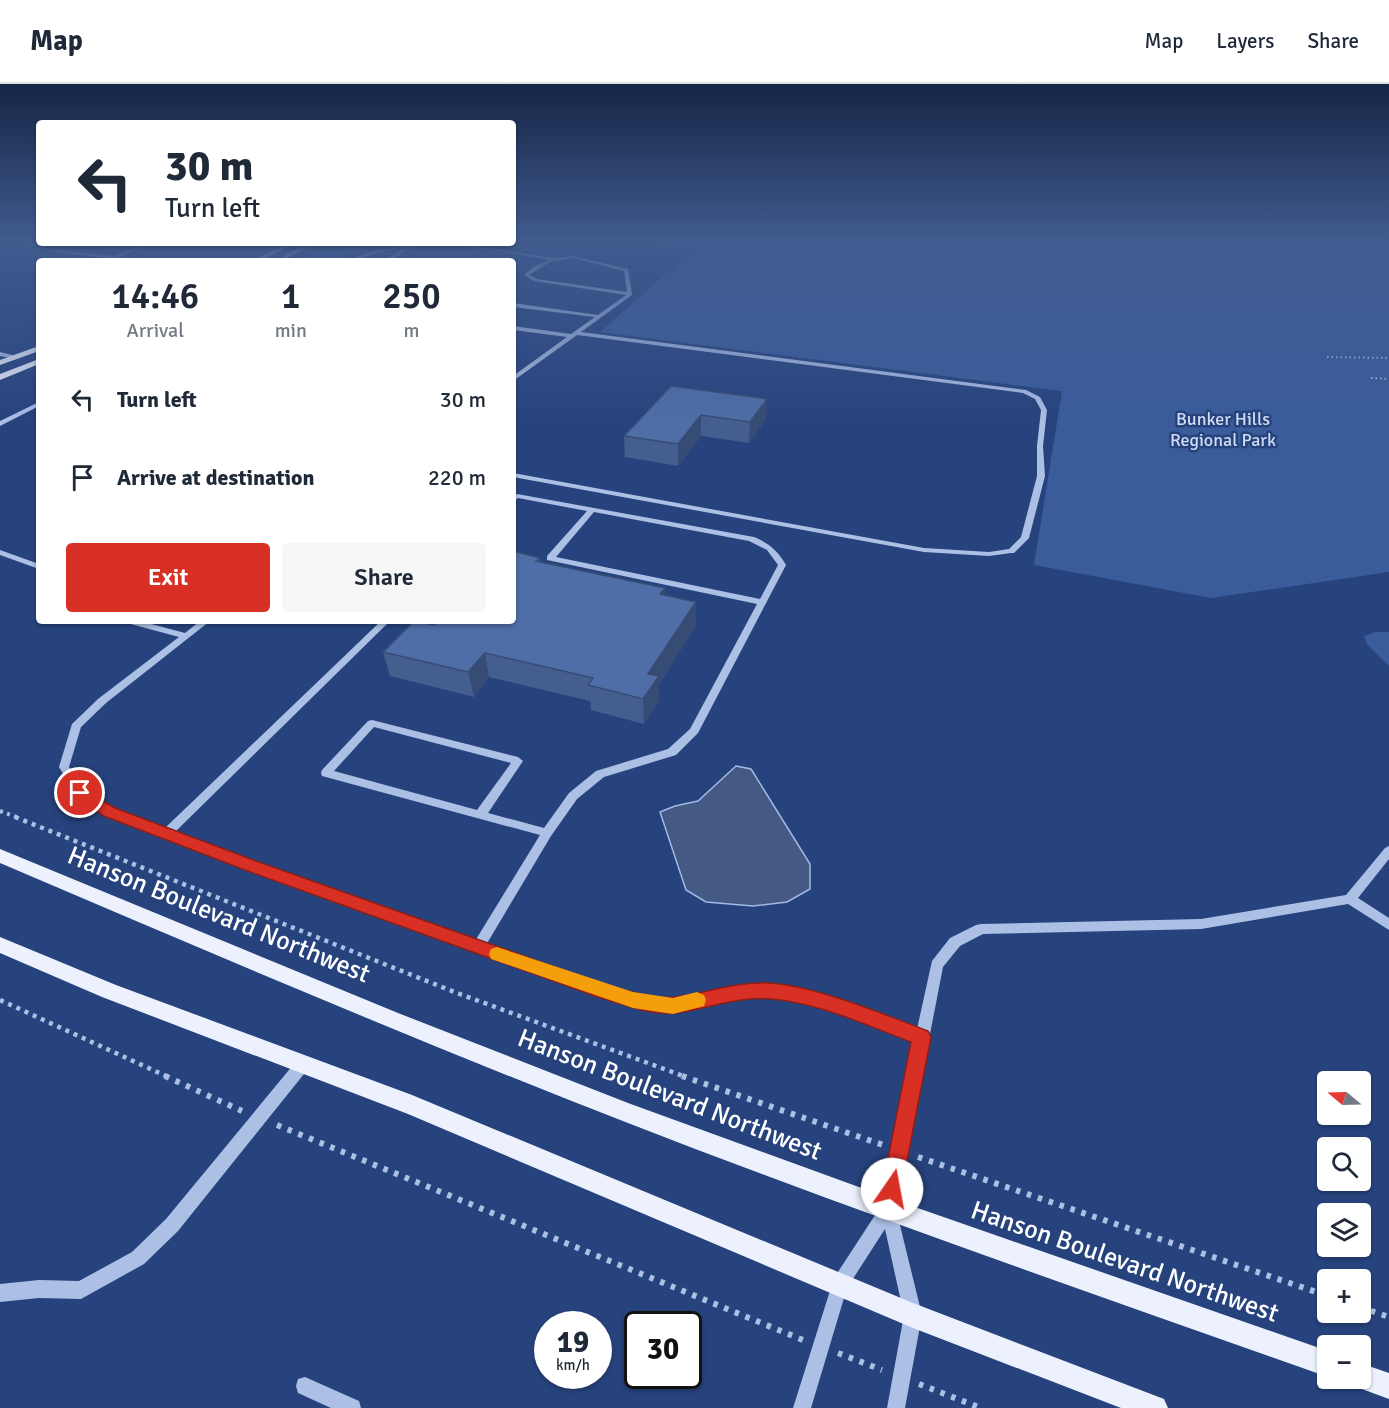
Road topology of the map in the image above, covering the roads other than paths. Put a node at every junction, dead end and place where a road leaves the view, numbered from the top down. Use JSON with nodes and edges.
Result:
{"nodes":[{"id":1,"x":620,"y":301,"type":"edge"},
{"id":2,"x":516,"y":305,"type":"edge"},
{"id":3,"x":597,"y":316,"type":"junction"},
{"id":4,"x":516,"y":328,"type":"edge"},
{"id":5,"x":575,"y":335,"type":"junction"},
{"id":6,"x":36,"y":349,"type":"edge"},
{"id":7,"x":0,"y":354,"type":"edge"},
{"id":8,"x":17,"y":357,"type":"junction"},
{"id":9,"x":36,"y":362,"type":"edge"},
{"id":10,"x":0,"y":363,"type":"edge"},
{"id":11,"x":0,"y":377,"type":"edge"},
{"id":12,"x":516,"y":377,"type":"edge"},
{"id":13,"x":36,"y":406,"type":"edge"},
{"id":14,"x":0,"y":424,"type":"edge"},
{"id":15,"x":516,"y":476,"type":"edge"},
{"id":16,"x":516,"y":496,"type":"edge"},
{"id":17,"x":592,"y":510,"type":"junction"},
{"id":18,"x":0,"y":552,"type":"edge"},
{"id":19,"x":36,"y":566,"type":"edge"},
{"id":20,"x":762,"y":602,"type":"junction"},
{"id":21,"x":141,"y":624,"type":"edge"},
{"id":22,"x":202,"y":624,"type":"edge"},
{"id":23,"x":383,"y":624,"type":"edge"},
{"id":24,"x":186,"y":636,"type":"junction"},
{"id":25,"x":480,"y":815,"type":"junction"},
{"id":26,"x":167,"y":833,"type":"junction"},
{"id":27,"x":547,"y":833,"type":"junction"},
{"id":28,"x":1389,"y":851,"type":"edge"},
{"id":29,"x":0,"y":856,"type":"edge"},
{"id":30,"x":1350,"y":899,"type":"junction"},
{"id":31,"x":1389,"y":925,"type":"edge"},
{"id":32,"x":0,"y":945,"type":"edge"},
{"id":33,"x":478,"y":947,"type":"junction"},
{"id":34,"x":921,"y":1037,"type":"junction"},
{"id":35,"x":303,"y":1064,"type":"junction"},
{"id":36,"x":888,"y":1209,"type":"junction"},
{"id":37,"x":840,"y":1284,"type":"junction"},
{"id":38,"x":0,"y":1293,"type":"edge"},
{"id":39,"x":913,"y":1315,"type":"junction"},
{"id":40,"x":1317,"y":1360,"type":"edge"},
{"id":41,"x":1371,"y":1380,"type":"edge"},
{"id":42,"x":305,"y":1386,"type":"dead end"},
{"id":43,"x":1389,"y":1386,"type":"edge"},
{"id":44,"x":352,"y":1408,"type":"edge"},
{"id":45,"x":802,"y":1408,"type":"edge"},
{"id":46,"x":896,"y":1408,"type":"edge"},
{"id":47,"x":1155,"y":1408,"type":"edge"}],
"edges":[{"from":1,"to":3,"type":"street"},
{"from":2,"to":3,"type":"street"},
{"from":3,"to":5,"type":"street"},
{"from":4,"to":5,"type":"street"},
{"from":5,"to":12,"type":"street"},
{"from":5,"to":15,"type":"street"},
{"from":6,"to":8,"type":"main road"},
{"from":7,"to":8,"type":"street"},
{"from":8,"to":10,"type":"main road"},
{"from":9,"to":11,"type":"main road"},
{"from":13,"to":14,"type":"street"},
{"from":16,"to":17,"type":"street"},
{"from":17,"to":20,"type":"street"},
{"from":17,"to":20,"type":"street"},
{"from":18,"to":19,"type":"street"},
{"from":20,"to":27,"type":"street"},
{"from":21,"to":24,"type":"street"},
{"from":22,"to":24,"type":"street"},
{"from":23,"to":26,"type":"street"},
{"from":24,"to":26,"type":"street"},
{"from":25,"to":25,"type":"street"},
{"from":25,"to":27,"type":"street"},
{"from":26,"to":33,"type":"street"},
{"from":27,"to":33,"type":"street"},
{"from":28,"to":30,"type":"street"},
{"from":29,"to":36,"type":"main road","name":"Hanson Boulevard Northwest"},
{"from":30,"to":31,"type":"street"},
{"from":30,"to":34,"type":"street"},
{"from":32,"to":35,"type":"main road"},
{"from":33,"to":34,"type":"street"},
{"from":34,"to":36,"type":"street"},
{"from":35,"to":37,"type":"main road"},
{"from":35,"to":38,"type":"street"},
{"from":36,"to":37,"type":"street"},
{"from":36,"to":39,"type":"street"},
{"from":36,"to":40,"type":"main road","name":"Hanson Boulevard Northwest"},
{"from":37,"to":39,"type":"main road"},
{"from":37,"to":45,"type":"street"},
{"from":39,"to":46,"type":"street"},
{"from":39,"to":47,"type":"main road"},
{"from":41,"to":43,"type":"main road"},
{"from":42,"to":44,"type":"street"}]}
